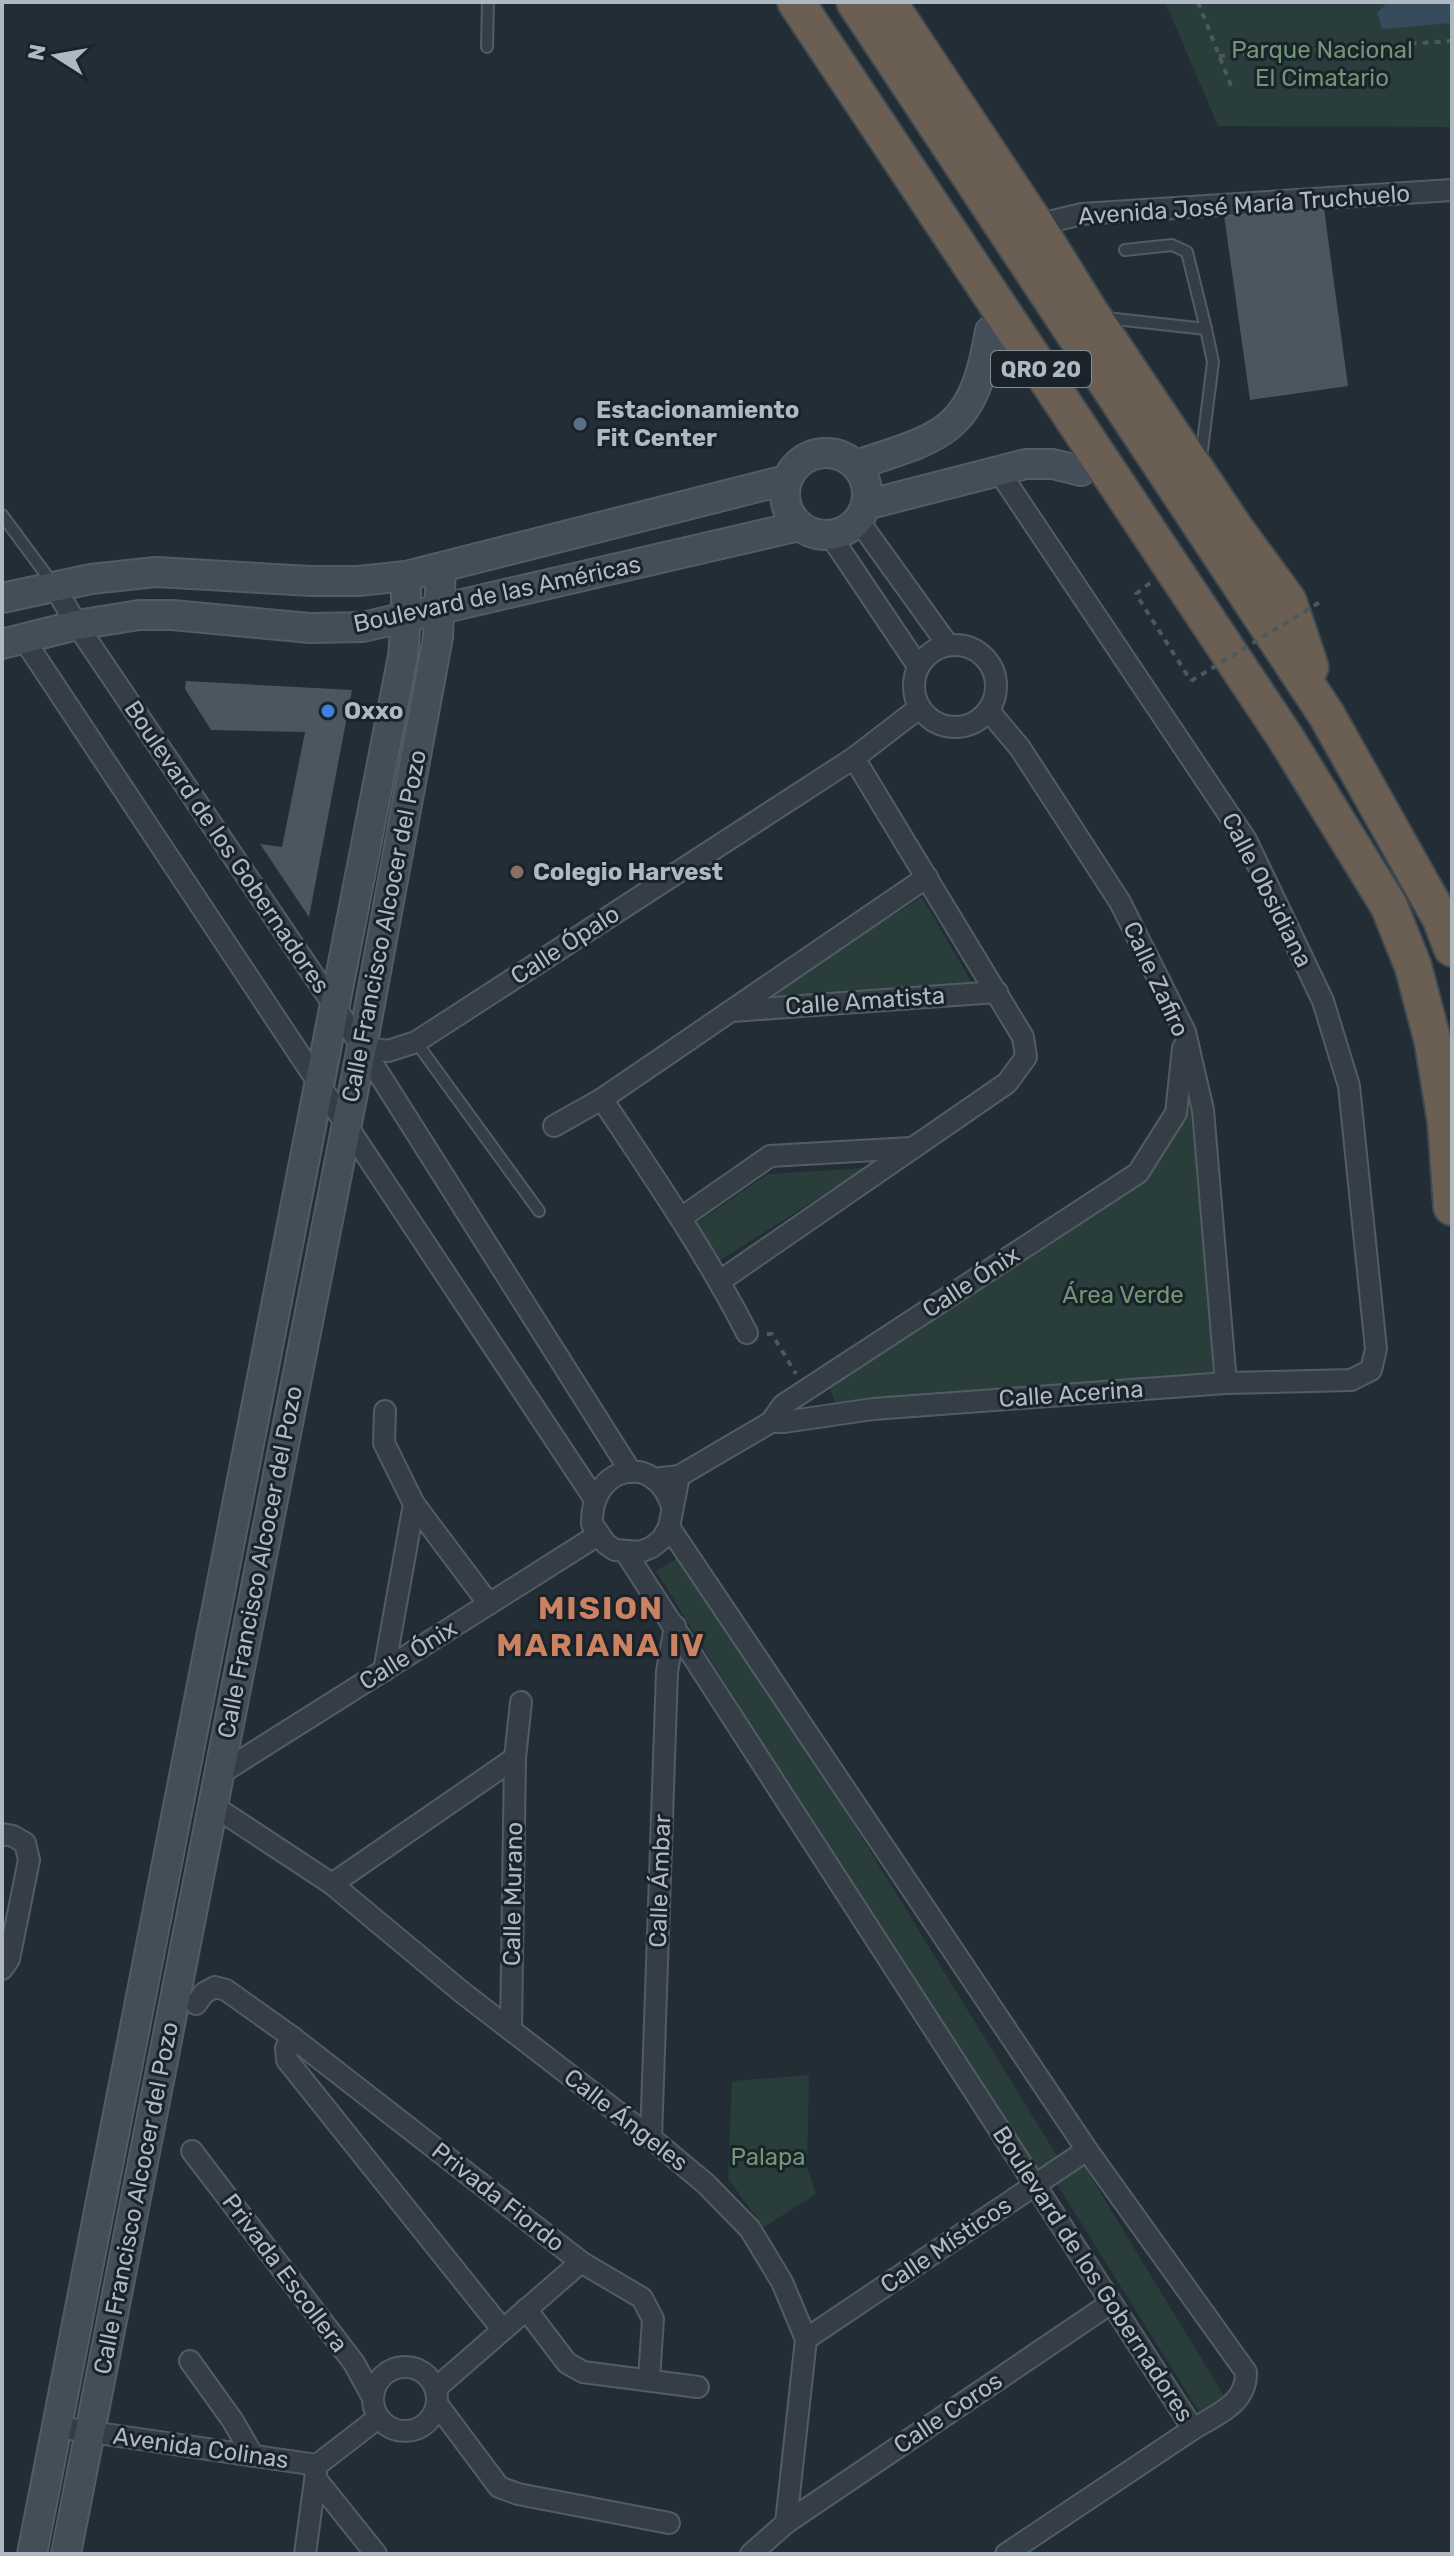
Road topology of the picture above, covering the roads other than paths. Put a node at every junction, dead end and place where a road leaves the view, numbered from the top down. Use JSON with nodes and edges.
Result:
{"nodes":[{"id":1,"x":488,"y":2,"type":"edge"},
{"id":2,"x":776,"y":2,"type":"edge"},
{"id":3,"x":796,"y":2,"type":"edge"},
{"id":4,"x":855,"y":2,"type":"edge"},
{"id":5,"x":888,"y":2,"type":"edge"},
{"id":6,"x":487,"y":47,"type":"dead end"},
{"id":7,"x":1452,"y":190,"type":"edge"},
{"id":8,"x":1036,"y":225,"type":"junction"},
{"id":9,"x":1125,"y":250,"type":"dead end"},
{"id":10,"x":1089,"y":311,"type":"junction"},
{"id":11,"x":1206,"y":329,"type":"junction"},
{"id":12,"x":990,"y":331,"type":"junction"},
{"id":13,"x":856,"y":465,"type":"junction"},
{"id":14,"x":998,"y":470,"type":"junction"},
{"id":15,"x":1081,"y":471,"type":"junction"},
{"id":16,"x":786,"y":480,"type":"junction"},
{"id":17,"x":1211,"y":491,"type":"junction"},
{"id":18,"x":862,"y":513,"type":"junction"},
{"id":19,"x":2,"y":515,"type":"edge"},
{"id":20,"x":799,"y":526,"type":"junction"},
{"id":21,"x":830,"y":535,"type":"junction"},
{"id":22,"x":441,"y":568,"type":"junction"},
{"id":23,"x":406,"y":576,"type":"junction"},
{"id":24,"x":54,"y":586,"type":"junction"},
{"id":25,"x":2,"y":598,"type":"edge"},
{"id":26,"x":441,"y":611,"type":"junction"},
{"id":27,"x":406,"y":618,"type":"junction"},
{"id":28,"x":77,"y":625,"type":"junction"},
{"id":29,"x":13,"y":641,"type":"edge"},
{"id":30,"x":948,"y":645,"type":"junction"},
{"id":31,"x":918,"y":666,"type":"junction"},
{"id":32,"x":919,"y":708,"type":"junction"},
{"id":33,"x":989,"y":711,"type":"junction"},
{"id":34,"x":1326,"y":714,"type":"junction"},
{"id":35,"x":1285,"y":737,"type":"junction"},
{"id":36,"x":854,"y":758,"type":"junction"},
{"id":37,"x":927,"y":877,"type":"junction"},
{"id":38,"x":1452,"y":948,"type":"edge"},
{"id":39,"x":997,"y":992,"type":"junction"},
{"id":40,"x":334,"y":1006,"type":"junction"},
{"id":41,"x":732,"y":1011,"type":"junction"},
{"id":42,"x":1185,"y":1032,"type":"junction"},
{"id":43,"x":416,"y":1042,"type":"junction"},
{"id":44,"x":362,"y":1047,"type":"junction"},
{"id":45,"x":319,"y":1085,"type":"junction"},
{"id":46,"x":602,"y":1099,"type":"junction"},
{"id":47,"x":346,"y":1126,"type":"junction"},
{"id":48,"x":554,"y":1126,"type":"dead end"},
{"id":49,"x":910,"y":1148,"type":"junction"},
{"id":50,"x":1452,"y":1207,"type":"edge"},
{"id":51,"x":539,"y":1211,"type":"dead end"},
{"id":52,"x":681,"y":1218,"type":"junction"},
{"id":53,"x":720,"y":1281,"type":"junction"},
{"id":54,"x":747,"y":1333,"type":"road end"},
{"id":55,"x":1371,"y":1370,"type":"joint"},
{"id":56,"x":1226,"y":1383,"type":"junction"},
{"id":57,"x":814,"y":1384,"type":"junction"},
{"id":58,"x":385,"y":1411,"type":"dead end"},
{"id":59,"x":828,"y":1416,"type":"junction"},
{"id":60,"x":771,"y":1422,"type":"junction"},
{"id":61,"x":631,"y":1472,"type":"junction"},
{"id":62,"x":679,"y":1476,"type":"junction"},
{"id":63,"x":654,"y":1479,"type":"junction"},
{"id":64,"x":594,"y":1498,"type":"junction"},
{"id":65,"x":414,"y":1504,"type":"junction"},
{"id":66,"x":670,"y":1517,"type":"junction"},
{"id":67,"x":598,"y":1535,"type":"junction"},
{"id":68,"x":626,"y":1553,"type":"junction"},
{"id":69,"x":489,"y":1604,"type":"junction"},
{"id":70,"x":675,"y":1626,"type":"junction"},
{"id":71,"x":384,"y":1671,"type":"junction"},
{"id":72,"x":521,"y":1702,"type":"dead end"},
{"id":73,"x":515,"y":1758,"type":"junction"},
{"id":74,"x":218,"y":1775,"type":"junction"},
{"id":75,"x":212,"y":1805,"type":"junction"},
{"id":76,"x":2,"y":1834,"type":"edge"},
{"id":77,"x":332,"y":1884,"type":"junction"},
{"id":78,"x":2,"y":1969,"type":"edge"},
{"id":79,"x":196,"y":2004,"type":"dead end"},
{"id":80,"x":511,"y":2030,"type":"junction"},
{"id":81,"x":292,"y":2037,"type":"junction"},
{"id":82,"x":651,"y":2138,"type":"junction"},
{"id":83,"x":1087,"y":2150,"type":"junction"},
{"id":84,"x":192,"y":2151,"type":"dead end"},
{"id":85,"x":1035,"y":2185,"type":"junction"},
{"id":86,"x":581,"y":2262,"type":"junction"},
{"id":87,"x":1111,"y":2303,"type":"junction"},
{"id":88,"x":526,"y":2309,"type":"junction"},
{"id":89,"x":502,"y":2329,"type":"junction"},
{"id":90,"x":806,"y":2339,"type":"junction"},
{"id":91,"x":190,"y":2361,"type":"dead end"},
{"id":92,"x":649,"y":2379,"type":"junction"},
{"id":93,"x":698,"y":2387,"type":"dead end"},
{"id":94,"x":436,"y":2396,"type":"junction"},
{"id":95,"x":376,"y":2408,"type":"junction"},
{"id":96,"x":57,"y":2427,"type":"junction"},
{"id":97,"x":1193,"y":2429,"type":"junction"},
{"id":98,"x":89,"y":2432,"type":"junction"},
{"id":99,"x":253,"y":2456,"type":"junction"},
{"id":100,"x":316,"y":2472,"type":"junction"},
{"id":101,"x":669,"y":2523,"type":"dead end"},
{"id":102,"x":786,"y":2523,"type":"junction"},
{"id":103,"x":32,"y":2554,"type":"edge"},
{"id":104,"x":66,"y":2554,"type":"edge"},
{"id":105,"x":305,"y":2554,"type":"edge"},
{"id":106,"x":376,"y":2554,"type":"edge"},
{"id":107,"x":751,"y":2554,"type":"edge"},
{"id":108,"x":1006,"y":2554,"type":"edge"}],
"edges":[{"from":1,"to":6,"type":"lane"},
{"from":2,"to":12,"type":"highway"},
{"from":3,"to":35,"type":"highway","number":"QRO 20"},
{"from":4,"to":34,"type":"highway","number":"QRO 20"},
{"from":5,"to":8,"type":"highway"},
{"from":7,"to":8,"type":"street","name":"Avenida José María Truchuelo"},
{"from":8,"to":10,"type":"highway"},
{"from":9,"to":11,"type":"lane"},
{"from":10,"to":11,"type":"lane"},
{"from":10,"to":17,"type":"highway"},
{"from":11,"to":17,"type":"lane"},
{"from":12,"to":13,"type":"street"},
{"from":12,"to":15,"type":"highway"},
{"from":13,"to":16,"type":"street"},
{"from":13,"to":18,"type":"street"},
{"from":14,"to":15,"type":"street"},
{"from":14,"to":18,"type":"street"},
{"from":14,"to":55,"type":"street","name":"Calle Obsidiana"},
{"from":15,"to":35,"type":"highway"},
{"from":16,"to":20,"type":"street"},
{"from":16,"to":22,"type":"street","name":"Boulevard de las Américas"},
{"from":17,"to":34,"type":"highway"},
{"from":18,"to":21,"type":"street"},
{"from":18,"to":30,"type":"street"},
{"from":19,"to":24,"type":"lane"},
{"from":20,"to":21,"type":"street"},
{"from":20,"to":26,"type":"street","name":"Boulevard de las Américas"},
{"from":21,"to":31,"type":"street"},
{"from":22,"to":23,"type":"street","name":"Boulevard de las Américas"},
{"from":22,"to":26,"type":"street","name":"Calle Francisco Alcocer del Pozo"},
{"from":23,"to":24,"type":"street","name":"Boulevard de las Américas"},
{"from":23,"to":27,"type":"street","name":"Calle Francisco Alcocer del Pozo"},
{"from":24,"to":25,"type":"street","name":"Boulevard de las Américas"},
{"from":24,"to":28,"type":"street","name":"Boulevard de los Gobernadores"},
{"from":26,"to":27,"type":"street","name":"Boulevard de las Américas"},
{"from":26,"to":44,"type":"street","name":"Calle Francisco Alcocer del Pozo"},
{"from":27,"to":28,"type":"street","name":"Boulevard de las Américas"},
{"from":27,"to":40,"type":"street","name":"Calle Francisco Alcocer del Pozo"},
{"from":28,"to":29,"type":"street","name":"Boulevard de las Américas"},
{"from":28,"to":40,"type":"street","name":"Boulevard de los Gobernadores"},
{"from":29,"to":45,"type":"street"},
{"from":30,"to":31,"type":"street"},
{"from":30,"to":33,"type":"street"},
{"from":31,"to":32,"type":"street"},
{"from":32,"to":33,"type":"street"},
{"from":32,"to":36,"type":"street","name":"Calle Ópalo"},
{"from":33,"to":42,"type":"street","name":"Calle Zafiro"},
{"from":34,"to":38,"type":"highway","number":"QRO 20"},
{"from":35,"to":50,"type":"highway","number":"QRO 20"},
{"from":36,"to":37,"type":"street"},
{"from":36,"to":43,"type":"street","name":"Calle Ópalo"},
{"from":37,"to":39,"type":"street"},
{"from":37,"to":41,"type":"street","name":"Calle Amatista"},
{"from":39,"to":41,"type":"street","name":"Calle Amatista"},
{"from":39,"to":49,"type":"street"},
{"from":40,"to":44,"type":"street","name":"Boulevard de los Gobernadores"},
{"from":40,"to":45,"type":"street","name":"Calle Francisco Alcocer del Pozo"},
{"from":41,"to":46,"type":"street","name":"Calle Amatista"},
{"from":42,"to":56,"type":"street","name":"Calle Zafiro"},
{"from":42,"to":57,"type":"street","name":"Calle Ónix"},
{"from":43,"to":44,"type":"street","name":"Calle Ópalo"},
{"from":43,"to":51,"type":"lane"},
{"from":44,"to":47,"type":"street","name":"Calle Francisco Alcocer del Pozo"},
{"from":44,"to":61,"type":"street","name":"Boulevard de los Gobernadores"},
{"from":45,"to":47,"type":"street"},
{"from":45,"to":96,"type":"street","name":"Calle Francisco Alcocer del Pozo"},
{"from":46,"to":48,"type":"street","name":"Calle Amatista"},
{"from":46,"to":52,"type":"street"},
{"from":47,"to":64,"type":"street"},
{"from":47,"to":74,"type":"street","name":"Calle Francisco Alcocer del Pozo"},
{"from":49,"to":52,"type":"street"},
{"from":49,"to":53,"type":"street"},
{"from":52,"to":53,"type":"street"},
{"from":53,"to":54,"type":"street"},
{"from":55,"to":56,"type":"street","name":"Calle Acerina"},
{"from":56,"to":59,"type":"street","name":"Calle Acerina"},
{"from":57,"to":59,"type":"street"},
{"from":57,"to":60,"type":"street","name":"Calle Ónix"},
{"from":58,"to":65,"type":"street"},
{"from":59,"to":60,"type":"street","name":"Calle Acerina"},
{"from":60,"to":62,"type":"street","name":"Calle Ónix"},
{"from":61,"to":63,"type":"street"},
{"from":61,"to":64,"type":"street"},
{"from":62,"to":63,"type":"street","name":"Calle Ónix"},
{"from":62,"to":66,"type":"street"},
{"from":63,"to":66,"type":"street"},
{"from":64,"to":67,"type":"street"},
{"from":65,"to":69,"type":"street"},
{"from":65,"to":71,"type":"street"},
{"from":66,"to":68,"type":"street"},
{"from":66,"to":83,"type":"street","name":"Boulevard de los Gobernadores"},
{"from":67,"to":68,"type":"street"},
{"from":67,"to":69,"type":"street","name":"Calle Ónix"},
{"from":68,"to":70,"type":"street","name":"Boulevard de los Gobernadores"},
{"from":69,"to":71,"type":"street","name":"Calle Ónix"},
{"from":70,"to":82,"type":"street","name":"Calle Ámbar"},
{"from":70,"to":85,"type":"street","name":"Boulevard de los Gobernadores"},
{"from":71,"to":74,"type":"street","name":"Calle Ónix"},
{"from":72,"to":73,"type":"street","name":"Calle Murano"},
{"from":73,"to":77,"type":"street"},
{"from":73,"to":80,"type":"street","name":"Calle Murano"},
{"from":74,"to":75,"type":"street","name":"Calle Francisco Alcocer del Pozo"},
{"from":75,"to":77,"type":"street","name":"Calle Ángeles"},
{"from":75,"to":98,"type":"street","name":"Calle Francisco Alcocer del Pozo"},
{"from":76,"to":78,"type":"street"},
{"from":77,"to":80,"type":"street","name":"Calle Ángeles"},
{"from":79,"to":81,"type":"street","name":"Privada Fiordo"},
{"from":80,"to":82,"type":"street","name":"Calle Ángeles"},
{"from":81,"to":86,"type":"street","name":"Privada Fiordo"},
{"from":81,"to":89,"type":"street"},
{"from":82,"to":90,"type":"street","name":"Calle Ángeles"},
{"from":83,"to":85,"type":"street","name":"Calle Místicos"},
{"from":83,"to":97,"type":"street","name":"Boulevard de los Gobernadores"},
{"from":84,"to":95,"type":"street","name":"Privada Escollera"},
{"from":85,"to":87,"type":"street","name":"Boulevard de los Gobernadores"},
{"from":85,"to":90,"type":"street","name":"Calle Místicos"},
{"from":86,"to":88,"type":"street"},
{"from":86,"to":92,"type":"street","name":"Privada Fiordo"},
{"from":87,"to":97,"type":"street","name":"Boulevard de los Gobernadores"},
{"from":87,"to":102,"type":"street","name":"Calle Coros"},
{"from":88,"to":89,"type":"street"},
{"from":88,"to":92,"type":"street"},
{"from":89,"to":94,"type":"street"},
{"from":90,"to":102,"type":"street","name":"Calle Ángeles"},
{"from":91,"to":99,"type":"street"},
{"from":92,"to":93,"type":"street"},
{"from":94,"to":95,"type":"street"},
{"from":94,"to":95,"type":"street"},
{"from":94,"to":101,"type":"street"},
{"from":95,"to":100,"type":"street","name":"Avenida Colinas"},
{"from":96,"to":98,"type":"street","name":"Avenida Colinas"},
{"from":96,"to":103,"type":"street","name":"Calle Francisco Alcocer del Pozo"},
{"from":97,"to":108,"type":"street"},
{"from":98,"to":99,"type":"street","name":"Avenida Colinas"},
{"from":98,"to":104,"type":"street","name":"Calle Francisco Alcocer del Pozo"},
{"from":99,"to":100,"type":"street","name":"Avenida Colinas"},
{"from":100,"to":105,"type":"street"},
{"from":100,"to":106,"type":"street"},
{"from":102,"to":107,"type":"street"}]}
